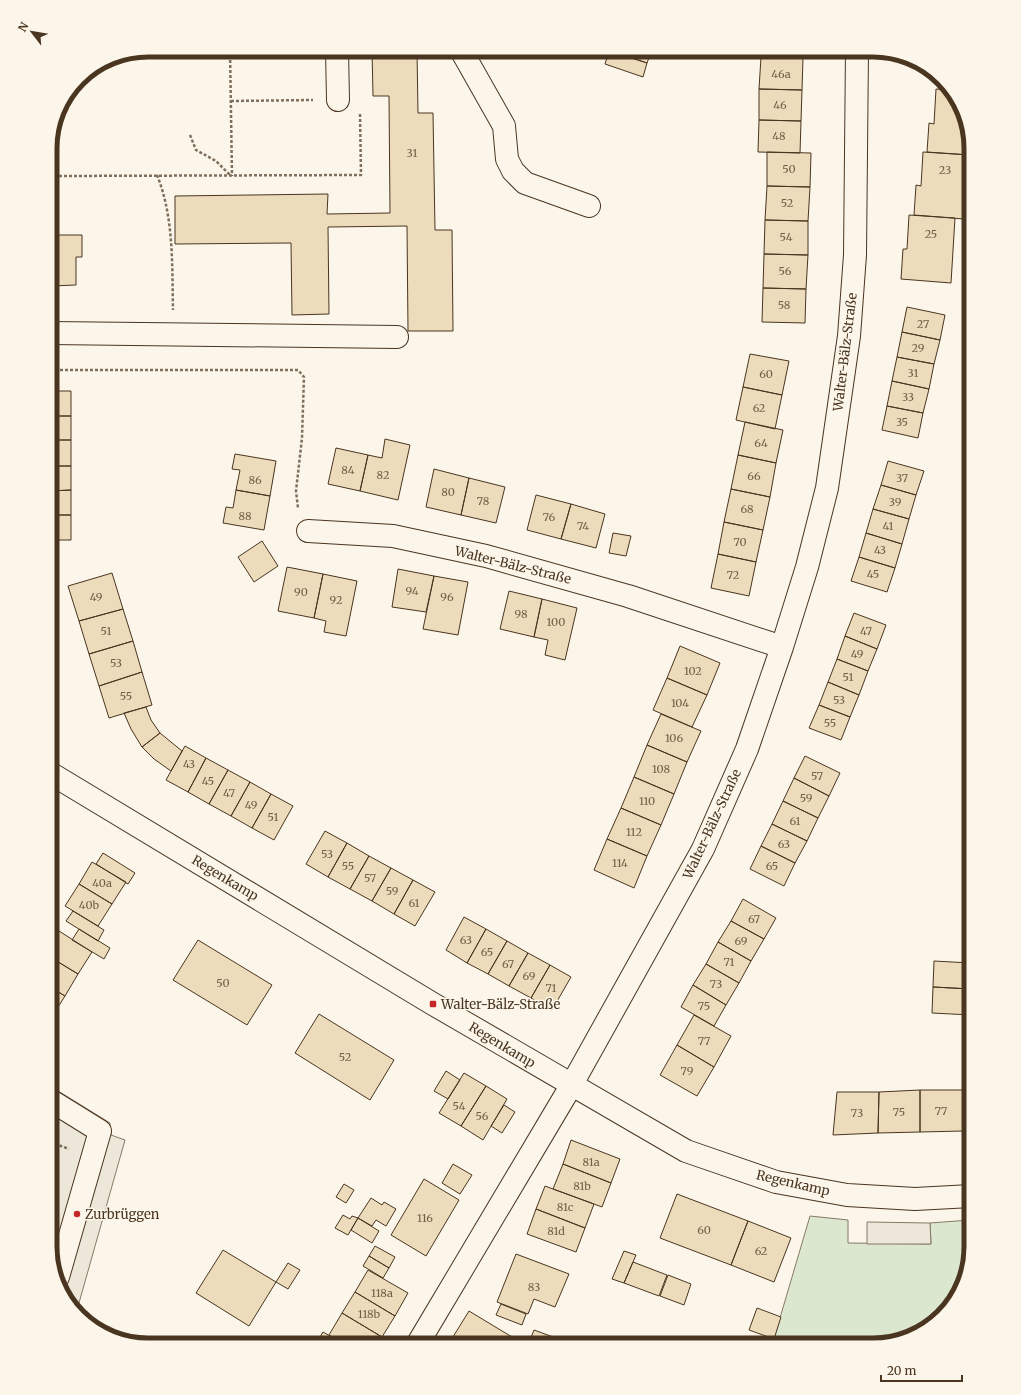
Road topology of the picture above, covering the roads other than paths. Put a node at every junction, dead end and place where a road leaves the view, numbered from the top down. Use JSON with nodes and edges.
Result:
{"nodes":[{"id":1,"x":337,"y":57,"type":"edge"},
{"id":2,"x":465,"y":57,"type":"edge"},
{"id":3,"x":857,"y":57,"type":"edge"},
{"id":4,"x":338,"y":100,"type":"road end"},
{"id":5,"x":589,"y":206,"type":"dead end"},
{"id":6,"x":57,"y":333,"type":"edge"},
{"id":7,"x":397,"y":337,"type":"dead end"},
{"id":8,"x":308,"y":531,"type":"road end"},
{"id":9,"x":782,"y":647,"type":"junction"},
{"id":10,"x":57,"y":777,"type":"edge"},
{"id":11,"x":571,"y":1086,"type":"junction"},
{"id":12,"x":57,"y":1104,"type":"edge"},
{"id":13,"x":964,"y":1196,"type":"edge"},
{"id":14,"x":60,"y":1270,"type":"edge"},
{"id":15,"x":420,"y":1338,"type":"edge"}],
"edges":[{"from":1,"to":4,"type":"street"},
{"from":2,"to":5,"type":"street"},
{"from":3,"to":9,"type":"street","name":"Walter-Bälz-Straße"},
{"from":6,"to":7,"type":"street"},
{"from":8,"to":9,"type":"street","name":"Walter-Bälz-Straße"},
{"from":9,"to":11,"type":"street","name":"Walter-Bälz-Straße"},
{"from":10,"to":11,"type":"street","name":"Regenkamp"},
{"from":11,"to":13,"type":"street","name":"Regenkamp"},
{"from":11,"to":15,"type":"street","name":"Walter-Bälz-Straße"},
{"from":12,"to":14,"type":"street"}]}
